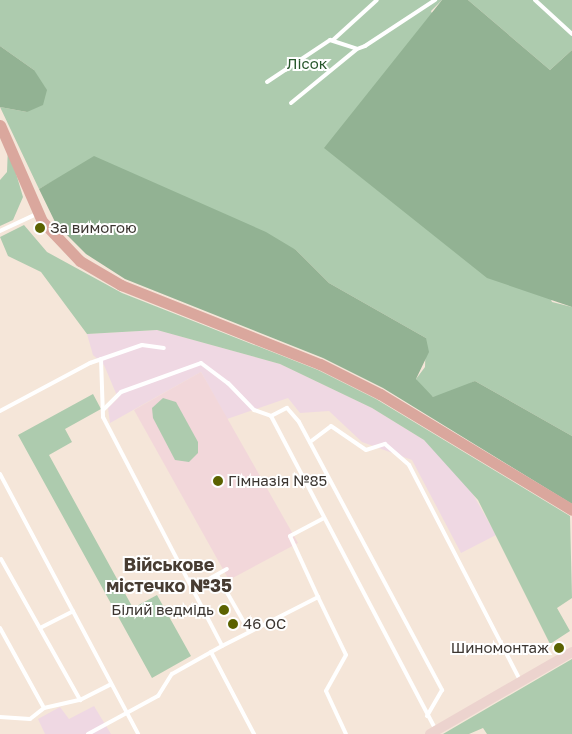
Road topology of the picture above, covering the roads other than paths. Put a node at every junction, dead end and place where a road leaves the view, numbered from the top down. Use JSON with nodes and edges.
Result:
{"nodes":[{"id":1,"x":377,"y":0,"type":"edge"},
{"id":2,"x":435,"y":0,"type":"edge"},
{"id":3,"x":535,"y":0,"type":"edge"},
{"id":4,"x":572,"y":34,"type":"edge"},
{"id":5,"x":334,"y":40,"type":"junction"},
{"id":6,"x":356,"y":49,"type":"junction"},
{"id":7,"x":267,"y":82,"type":"dead end"},
{"id":8,"x":291,"y":103,"type":"dead end"},
{"id":9,"x":0,"y":125,"type":"edge"},
{"id":10,"x":39,"y":213,"type":"junction"},
{"id":11,"x":0,"y":231,"type":"edge"},
{"id":12,"x":164,"y":348,"type":"dead end"},
{"id":13,"x":101,"y":359,"type":"junction"},
{"id":14,"x":103,"y":410,"type":"junction"},
{"id":15,"x":0,"y":411,"type":"edge"},
{"id":16,"x":271,"y":416,"type":"junction"},
{"id":17,"x":310,"y":442,"type":"junction"},
{"id":18,"x":0,"y":474,"type":"edge"},
{"id":19,"x":572,"y":510,"type":"edge"},
{"id":20,"x":324,"y":518,"type":"junction"},
{"id":21,"x":1,"y":558,"type":"dead end"},
{"id":22,"x":227,"y":569,"type":"dead end"},
{"id":23,"x":217,"y":575,"type":"junction"},
{"id":24,"x":191,"y":589,"type":"junction"},
{"id":25,"x":318,"y":598,"type":"junction"},
{"id":26,"x":73,"y":611,"type":"junction"},
{"id":27,"x":0,"y":628,"type":"edge"},
{"id":28,"x":40,"y":628,"type":"junction"},
{"id":29,"x":249,"y":632,"type":"junction"},
{"id":30,"x":222,"y":646,"type":"junction"},
{"id":31,"x":211,"y":652,"type":"junction"},
{"id":32,"x":572,"y":652,"type":"edge"},
{"id":33,"x":111,"y":684,"type":"junction"},
{"id":34,"x":523,"y":684,"type":"junction"},
{"id":35,"x":80,"y":700,"type":"junction"},
{"id":36,"x":44,"y":708,"type":"junction"},
{"id":37,"x":127,"y":714,"type":"junction"},
{"id":38,"x":427,"y":716,"type":"junction"},
{"id":39,"x":0,"y":717,"type":"edge"},
{"id":40,"x":433,"y":733,"type":"edge"},
{"id":41,"x":88,"y":734,"type":"edge"},
{"id":42,"x":138,"y":734,"type":"edge"},
{"id":43,"x":254,"y":734,"type":"edge"},
{"id":44,"x":346,"y":734,"type":"edge"}],
"edges":[{"from":1,"to":5,"type":"lane"},
{"from":2,"to":6,"type":"lane"},
{"from":3,"to":4,"type":"lane"},
{"from":5,"to":6,"type":"lane"},
{"from":5,"to":7,"type":"lane"},
{"from":6,"to":8,"type":"lane"},
{"from":9,"to":10,"type":"main road"},
{"from":10,"to":11,"type":"lane"},
{"from":10,"to":19,"type":"main road"},
{"from":12,"to":13,"type":"lane"},
{"from":13,"to":14,"type":"lane"},
{"from":13,"to":15,"type":"lane"},
{"from":14,"to":16,"type":"lane"},
{"from":14,"to":24,"type":"lane"},
{"from":16,"to":17,"type":"lane"},
{"from":16,"to":20,"type":"lane"},
{"from":17,"to":34,"type":"lane"},
{"from":17,"to":38,"type":"lane"},
{"from":18,"to":26,"type":"lane"},
{"from":20,"to":25,"type":"lane"},
{"from":20,"to":38,"type":"lane"},
{"from":21,"to":28,"type":"lane"},
{"from":22,"to":23,"type":"lane"},
{"from":23,"to":24,"type":"lane"},
{"from":23,"to":29,"type":"lane"},
{"from":24,"to":30,"type":"lane"},
{"from":25,"to":29,"type":"lane"},
{"from":25,"to":44,"type":"lane"},
{"from":26,"to":28,"type":"lane"},
{"from":26,"to":33,"type":"lane"},
{"from":27,"to":36,"type":"lane"},
{"from":28,"to":35,"type":"lane"},
{"from":29,"to":30,"type":"lane"},
{"from":30,"to":31,"type":"lane"},
{"from":31,"to":37,"type":"lane"},
{"from":31,"to":43,"type":"lane"},
{"from":32,"to":34,"type":"street"},
{"from":33,"to":35,"type":"lane"},
{"from":33,"to":37,"type":"lane"},
{"from":34,"to":40,"type":"street"},
{"from":35,"to":36,"type":"lane"},
{"from":36,"to":39,"type":"lane"},
{"from":37,"to":41,"type":"lane"},
{"from":37,"to":42,"type":"lane"},
{"from":38,"to":40,"type":"lane"}]}
